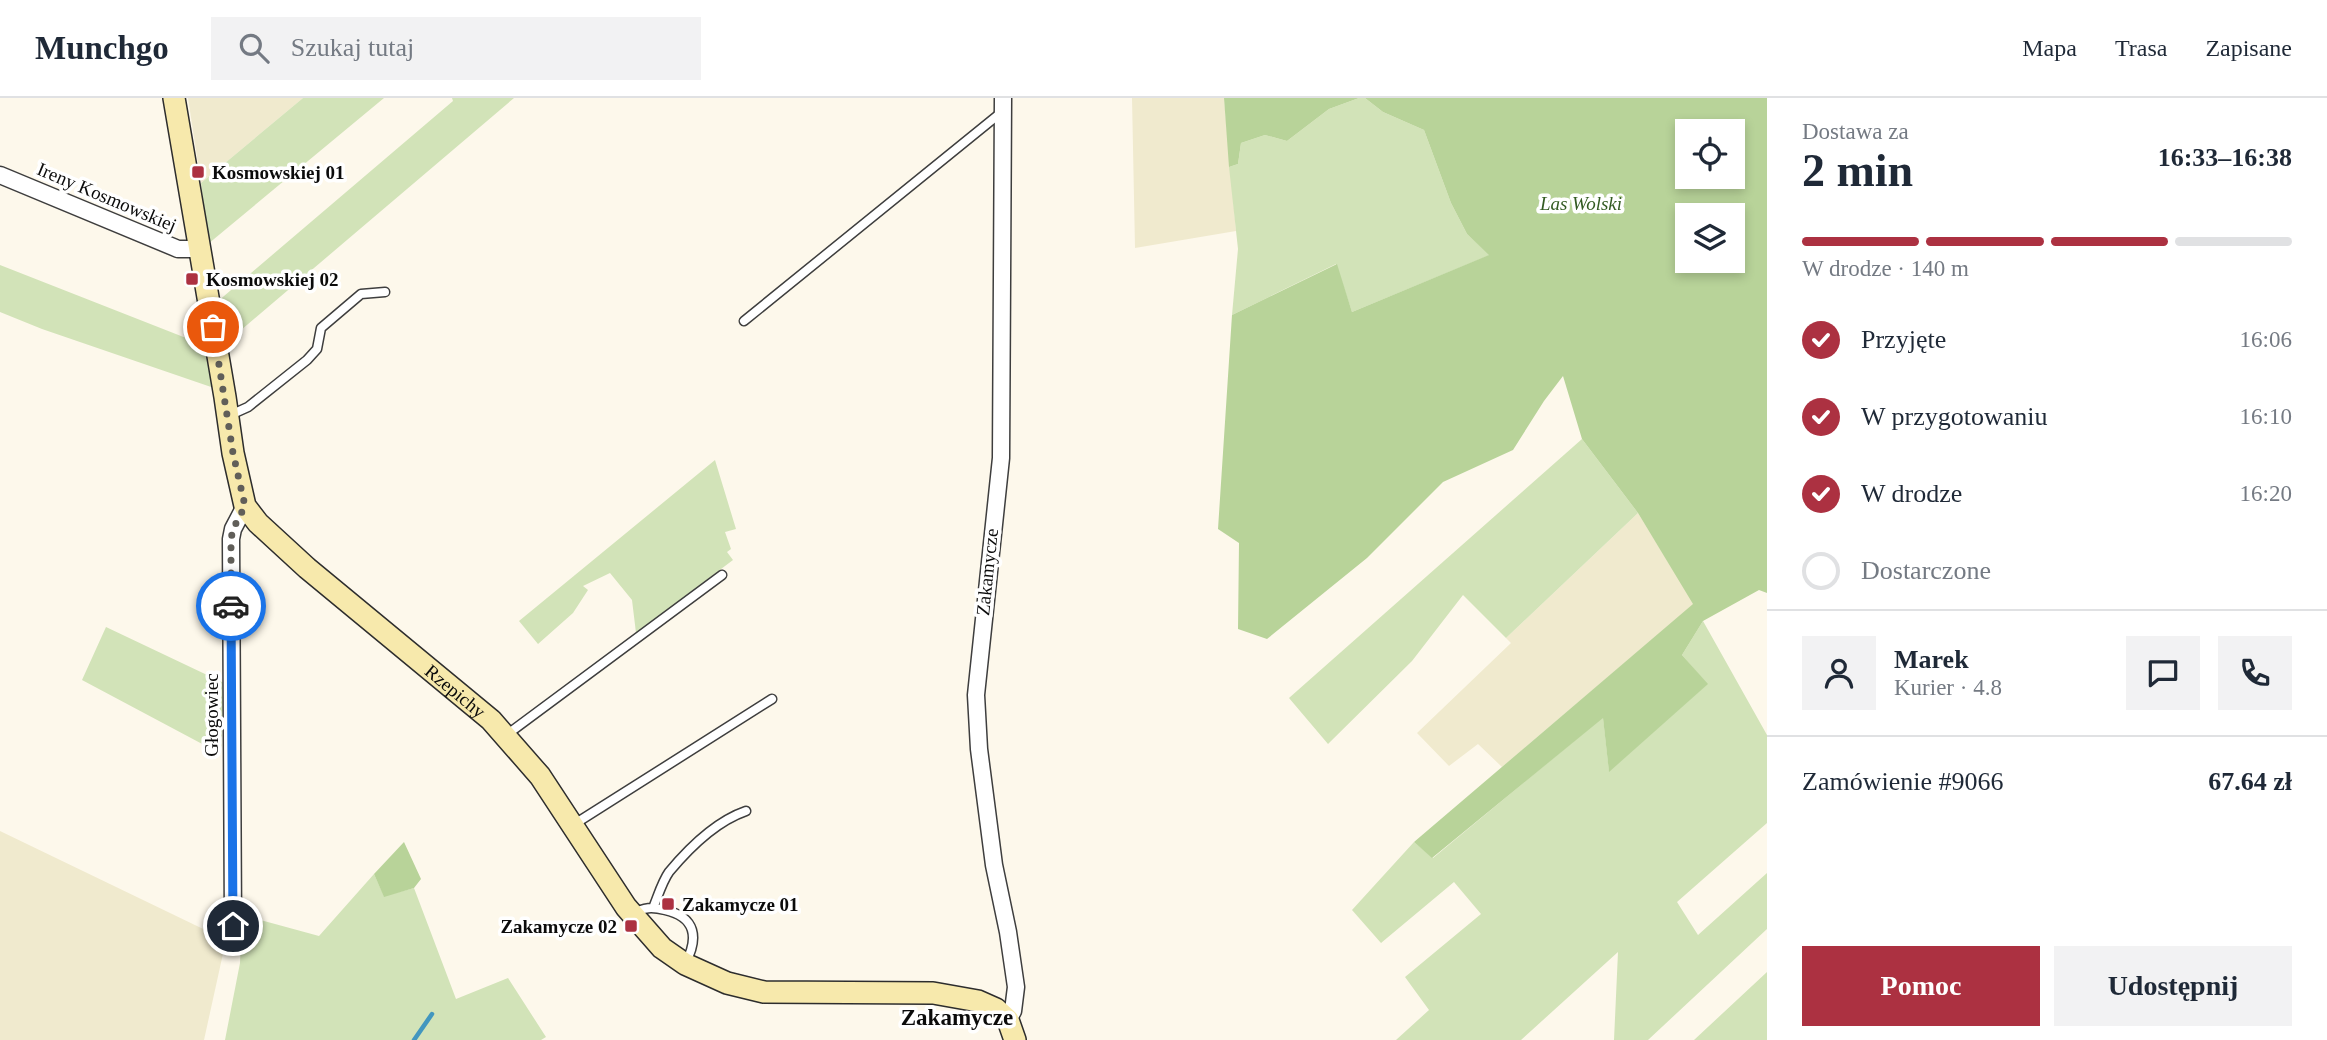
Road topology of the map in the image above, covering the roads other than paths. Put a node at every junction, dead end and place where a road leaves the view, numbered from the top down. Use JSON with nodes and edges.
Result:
{"nodes":[{"id":1,"x":174,"y":98,"type":"edge"},
{"id":2,"x":1003,"y":105,"type":"edge"},
{"id":3,"x":0,"y":175,"type":"edge"},
{"id":4,"x":200,"y":249,"type":"junction"},
{"id":5,"x":385,"y":292,"type":"dead end"},
{"id":6,"x":744,"y":321,"type":"dead end"},
{"id":7,"x":228,"y":416,"type":"junction"},
{"id":8,"x":245,"y":506,"type":"junction"},
{"id":9,"x":722,"y":575,"type":"dead end"},
{"id":10,"x":772,"y":699,"type":"dead end"},
{"id":11,"x":505,"y":736,"type":"junction"},
{"id":12,"x":746,"y":811,"type":"dead end"},
{"id":13,"x":572,"y":826,"type":"junction"},
{"id":14,"x":653,"y":908,"type":"junction"},
{"id":15,"x":632,"y":915,"type":"junction"},
{"id":16,"x":233,"y":926,"type":"dead end"},
{"id":17,"x":685,"y":964,"type":"junction"},
{"id":18,"x":1012,"y":1030,"type":"edge"}],
"edges":[{"from":1,"to":4,"type":"street","name":"Rzepichy"},
{"from":2,"to":6,"type":"lane"},
{"from":2,"to":18,"type":"street","name":"Zakamycze"},
{"from":3,"to":4,"type":"street","name":"Ireny Kosmowskiej"},
{"from":4,"to":7,"type":"street","name":"Rzepichy"},
{"from":5,"to":7,"type":"lane"},
{"from":7,"to":8,"type":"street","name":"Rzepichy"},
{"from":8,"to":11,"type":"street","name":"Rzepichy"},
{"from":8,"to":16,"type":"street","name":"Głogowiec"},
{"from":9,"to":11,"type":"lane"},
{"from":10,"to":13,"type":"lane"},
{"from":11,"to":13,"type":"street","name":"Rzepichy"},
{"from":12,"to":14,"type":"lane"},
{"from":13,"to":15,"type":"street","name":"Rzepichy"},
{"from":14,"to":15,"type":"lane"},
{"from":14,"to":17,"type":"lane"},
{"from":15,"to":17,"type":"street","name":"Rzepichy"},
{"from":17,"to":18,"type":"street","name":"Rzepichy"}]}
